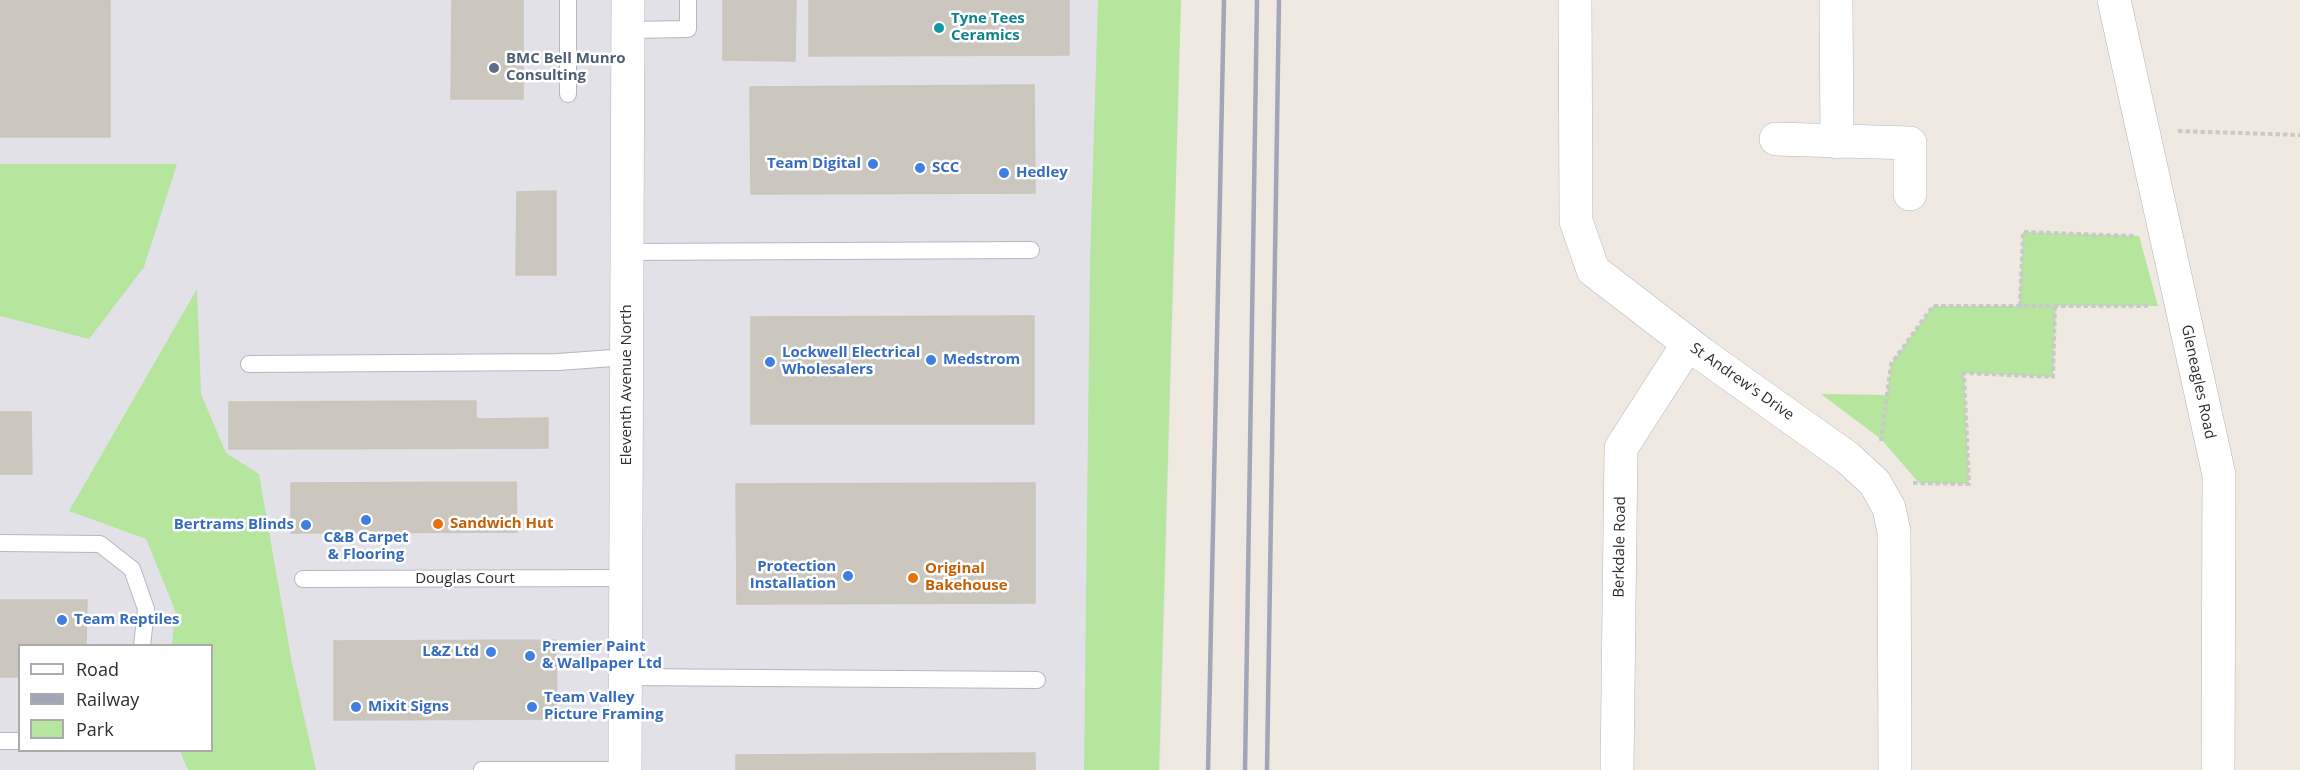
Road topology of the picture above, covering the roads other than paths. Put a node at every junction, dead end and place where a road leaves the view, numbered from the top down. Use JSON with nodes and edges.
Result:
{"nodes":[{"id":1,"x":568,"y":0,"type":"edge"},
{"id":2,"x":688,"y":0,"type":"edge"},
{"id":3,"x":1575,"y":0,"type":"edge"},
{"id":4,"x":1836,"y":0,"type":"edge"},
{"id":5,"x":2114,"y":0,"type":"edge"},
{"id":6,"x":628,"y":15,"type":"edge"},
{"id":7,"x":568,"y":94,"type":"dead end"},
{"id":8,"x":1776,"y":139,"type":"dead end"},
{"id":9,"x":1837,"y":142,"type":"junction"},
{"id":10,"x":1910,"y":194,"type":"dead end"},
{"id":11,"x":1031,"y":250,"type":"dead end"},
{"id":12,"x":627,"y":252,"type":"junction"},
{"id":13,"x":1688,"y":344,"type":"junction"},
{"id":14,"x":627,"y":357,"type":"junction"},
{"id":15,"x":249,"y":364,"type":"dead end"},
{"id":16,"x":0,"y":543,"type":"edge"},
{"id":17,"x":626,"y":578,"type":"junction"},
{"id":18,"x":303,"y":579,"type":"dead end"},
{"id":19,"x":142,"y":644,"type":"edge"},
{"id":20,"x":625,"y":677,"type":"junction"},
{"id":21,"x":1037,"y":680,"type":"dead end"},
{"id":22,"x":0,"y":741,"type":"edge"},
{"id":23,"x":18,"y":741,"type":"edge"},
{"id":24,"x":482,"y":770,"type":"edge"},
{"id":25,"x":625,"y":770,"type":"edge"},
{"id":26,"x":1617,"y":770,"type":"edge"},
{"id":27,"x":1895,"y":770,"type":"edge"},
{"id":28,"x":2218,"y":770,"type":"edge"}],
"edges":[{"from":1,"to":7,"type":"lane"},
{"from":2,"to":6,"type":"lane"},
{"from":3,"to":13,"type":"street","name":"St Andrew's Drive"},
{"from":4,"to":9,"type":"street"},
{"from":5,"to":28,"type":"street","name":"Gleneagles Road"},
{"from":6,"to":12,"type":"street","name":"Eleventh Avenue North"},
{"from":8,"to":9,"type":"street"},
{"from":9,"to":10,"type":"street"},
{"from":11,"to":12,"type":"lane"},
{"from":12,"to":14,"type":"street","name":"Eleventh Avenue North"},
{"from":13,"to":26,"type":"street","name":"Berkdale Road"},
{"from":13,"to":27,"type":"street","name":"St Andrew's Drive"},
{"from":14,"to":15,"type":"lane"},
{"from":14,"to":17,"type":"street","name":"Eleventh Avenue North"},
{"from":16,"to":19,"type":"lane"},
{"from":17,"to":18,"type":"lane","name":"Douglas Court"},
{"from":17,"to":20,"type":"street","name":"Eleventh Avenue North"},
{"from":20,"to":21,"type":"lane"},
{"from":20,"to":25,"type":"street","name":"Eleventh Avenue North"},
{"from":22,"to":23,"type":"lane"},
{"from":24,"to":25,"type":"lane"}]}
